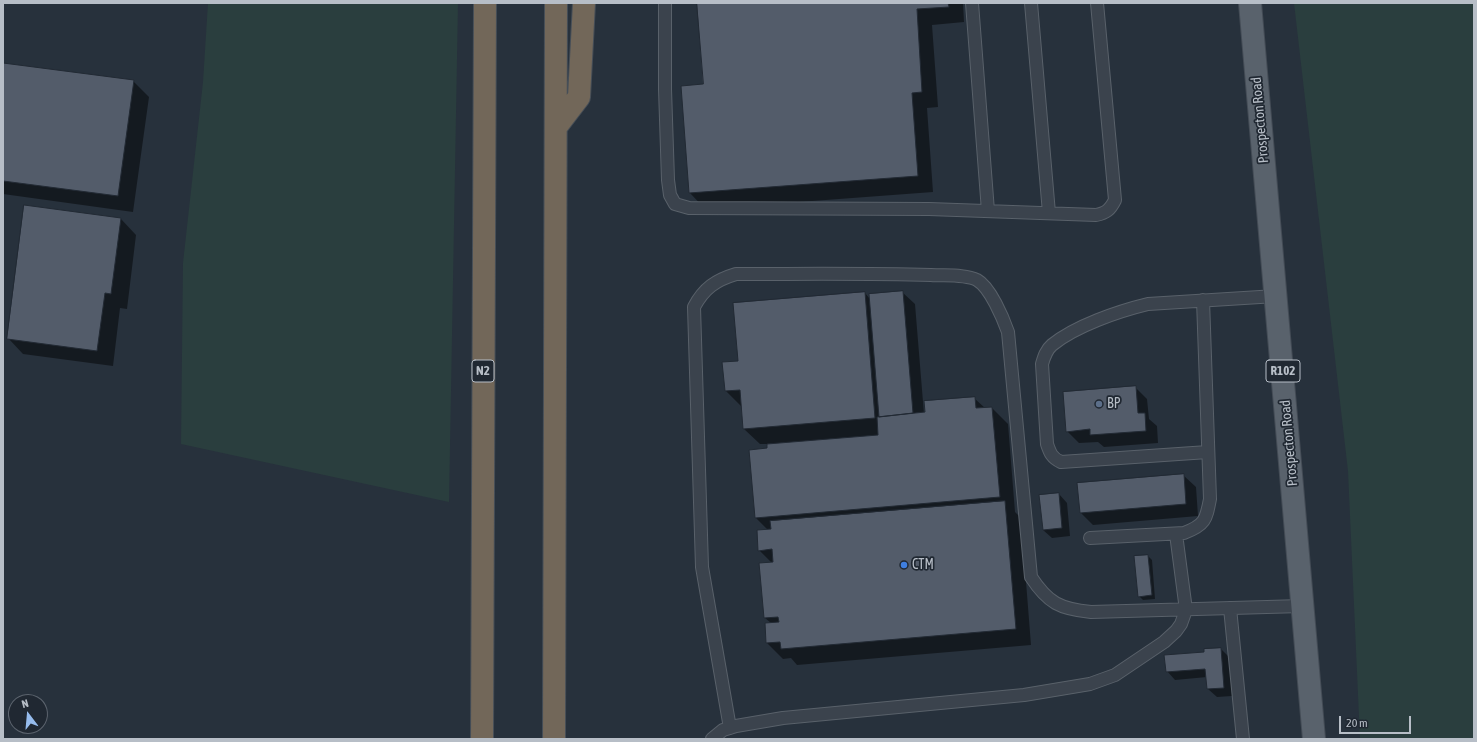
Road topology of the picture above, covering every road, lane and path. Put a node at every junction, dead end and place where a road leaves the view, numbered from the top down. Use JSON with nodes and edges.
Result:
{"nodes":[{"id":1,"x":485,"y":3,"type":"edge"},
{"id":2,"x":556,"y":3,"type":"edge"},
{"id":3,"x":584,"y":3,"type":"edge"},
{"id":4,"x":665,"y":3,"type":"edge"},
{"id":5,"x":972,"y":3,"type":"edge"},
{"id":6,"x":1031,"y":3,"type":"edge"},
{"id":7,"x":1097,"y":3,"type":"edge"},
{"id":8,"x":1250,"y":3,"type":"edge"},
{"id":9,"x":556,"y":127,"type":"junction"},
{"id":10,"x":988,"y":211,"type":"junction"},
{"id":11,"x":1049,"y":213,"type":"junction"},
{"id":12,"x":1276,"y":296,"type":"junction"},
{"id":13,"x":1203,"y":300,"type":"junction"},
{"id":14,"x":1208,"y":452,"type":"junction"},
{"id":15,"x":1176,"y":534,"type":"junction"},
{"id":16,"x":1090,"y":538,"type":"dead end"},
{"id":17,"x":1302,"y":606,"type":"junction"},
{"id":18,"x":1230,"y":608,"type":"junction"},
{"id":19,"x":1186,"y":610,"type":"junction"},
{"id":20,"x":730,"y":728,"type":"junction"},
{"id":21,"x":482,"y":739,"type":"edge"},
{"id":22,"x":554,"y":739,"type":"edge"},
{"id":23,"x":712,"y":739,"type":"edge"},
{"id":24,"x":1243,"y":739,"type":"edge"},
{"id":25,"x":1314,"y":739,"type":"edge"}],
"edges":[{"from":1,"to":21,"type":"highway","number":"N2"},
{"from":2,"to":9,"type":"highway"},
{"from":3,"to":9,"type":"highway"},
{"from":4,"to":10,"type":"lane"},
{"from":5,"to":10,"type":"lane"},
{"from":6,"to":11,"type":"lane"},
{"from":7,"to":11,"type":"lane"},
{"from":8,"to":12,"type":"main road","name":"Prospecton Road","number":"R102"},
{"from":9,"to":22,"type":"highway"},
{"from":10,"to":11,"type":"lane"},
{"from":12,"to":13,"type":"lane"},
{"from":12,"to":17,"type":"main road","name":"Prospecton Road","number":"R102"},
{"from":13,"to":14,"type":"lane"},
{"from":13,"to":14,"type":"lane"},
{"from":14,"to":15,"type":"lane"},
{"from":15,"to":16,"type":"lane"},
{"from":15,"to":19,"type":"lane"},
{"from":17,"to":18,"type":"lane"},
{"from":17,"to":25,"type":"main road","name":"Prospecton Road","number":"R102"},
{"from":18,"to":19,"type":"lane"},
{"from":18,"to":24,"type":"lane"},
{"from":19,"to":20,"type":"lane"},
{"from":19,"to":20,"type":"lane"},
{"from":20,"to":23,"type":"lane"}]}
